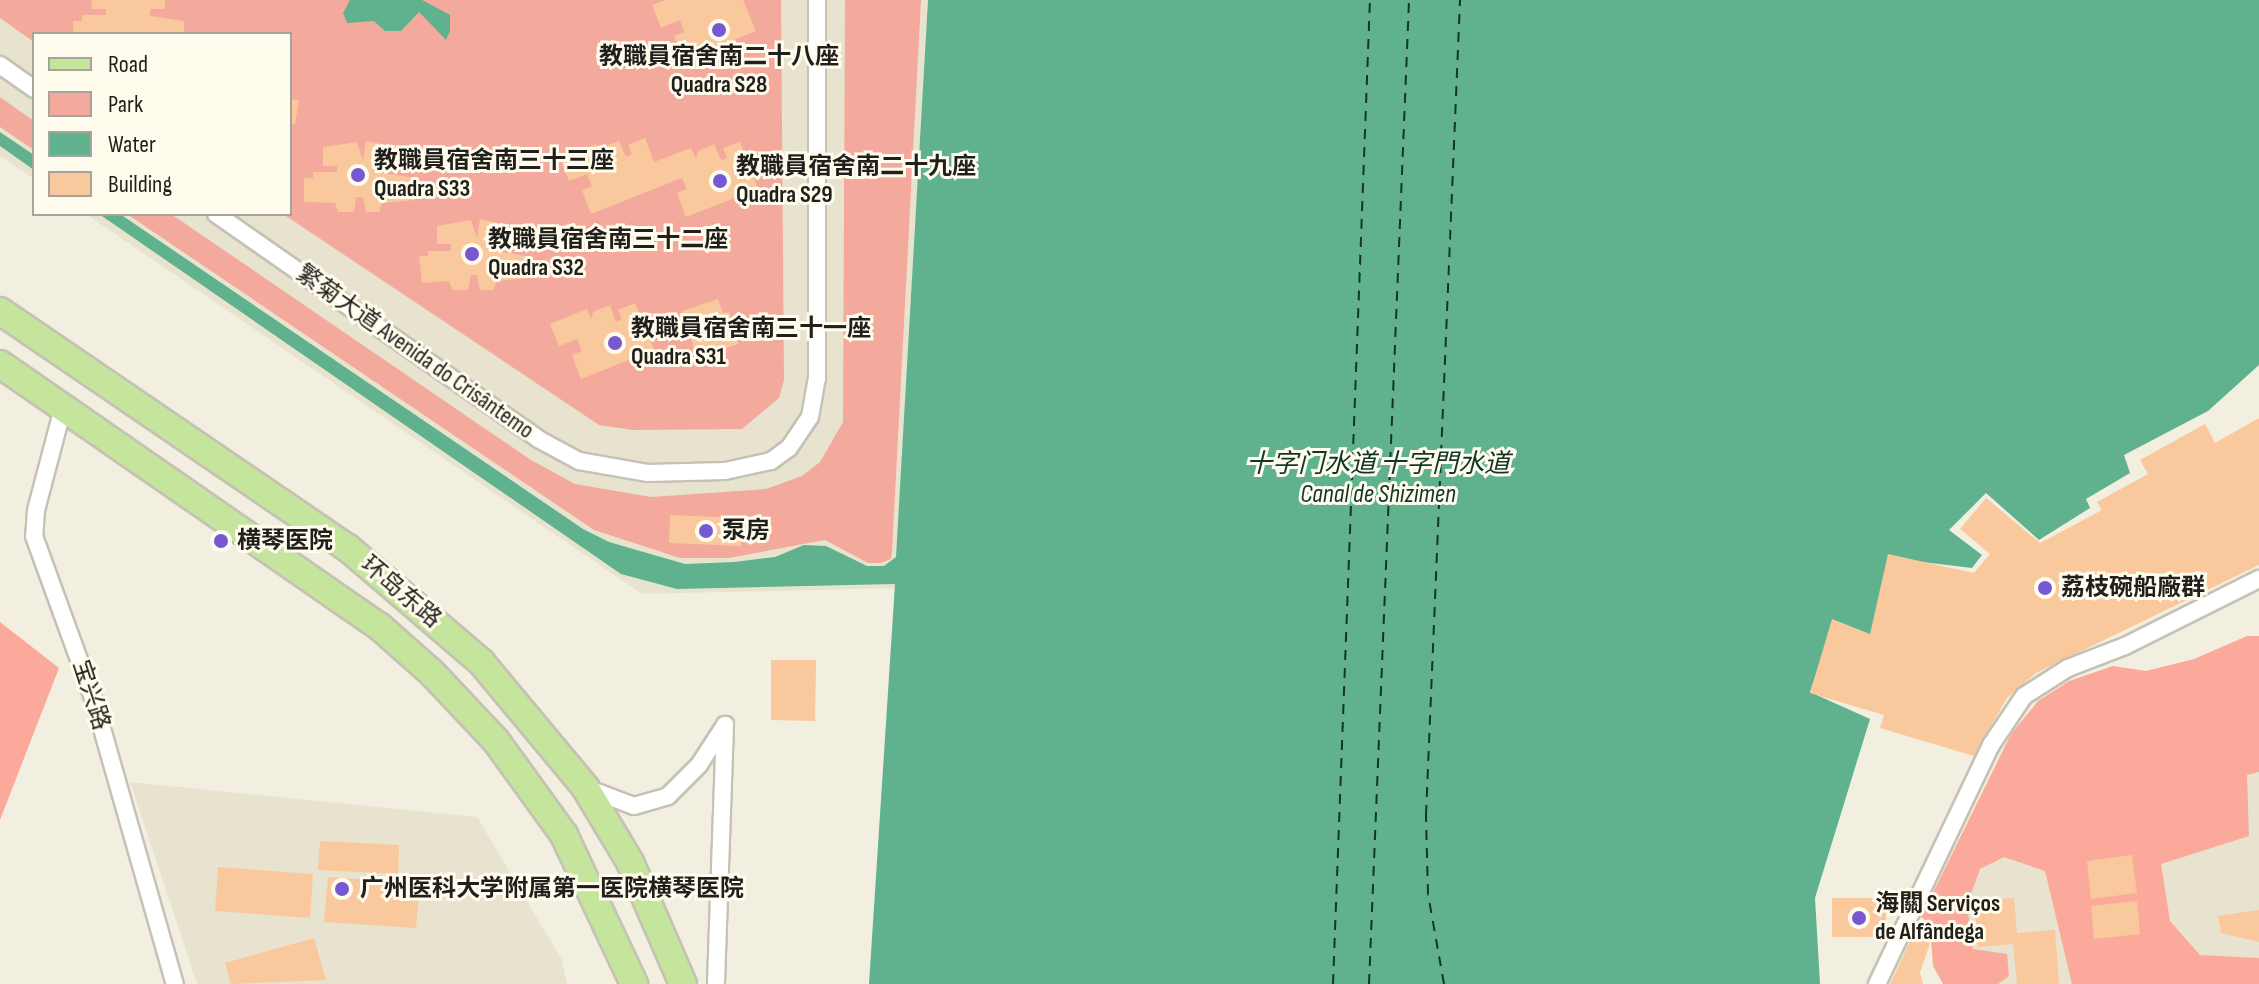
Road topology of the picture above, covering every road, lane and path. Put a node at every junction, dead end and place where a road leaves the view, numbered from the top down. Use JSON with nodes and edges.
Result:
{"nodes":[{"id":1,"x":817,"y":0,"type":"edge"},
{"id":2,"x":0,"y":65,"type":"edge"},
{"id":3,"x":32,"y":88,"type":"edge"},
{"id":4,"x":219,"y":216,"type":"edge"},
{"id":5,"x":0,"y":311,"type":"edge"},
{"id":6,"x":0,"y":364,"type":"edge"},
{"id":7,"x":63,"y":408,"type":"junction"},
{"id":8,"x":2259,"y":579,"type":"edge"},
{"id":9,"x":585,"y":787,"type":"junction"},
{"id":10,"x":1878,"y":983,"type":"edge"},
{"id":11,"x":175,"y":984,"type":"edge"},
{"id":12,"x":634,"y":984,"type":"edge"},
{"id":13,"x":683,"y":984,"type":"edge"},
{"id":14,"x":716,"y":984,"type":"edge"}],
"edges":[{"from":1,"to":4,"type":"street","name":"繁菊大道 Avenida do Crisântemo"},
{"from":2,"to":3,"type":"street"},
{"from":5,"to":9,"type":"main road","name":"环岛东路"},
{"from":6,"to":7,"type":"main road","name":"环岛东路"},
{"from":7,"to":11,"type":"street","name":"宝兴路"},
{"from":7,"to":12,"type":"main road","name":"环岛东路"},
{"from":8,"to":10,"type":"street"},
{"from":9,"to":13,"type":"main road","name":"环岛东路"},
{"from":9,"to":14,"type":"street"}]}
